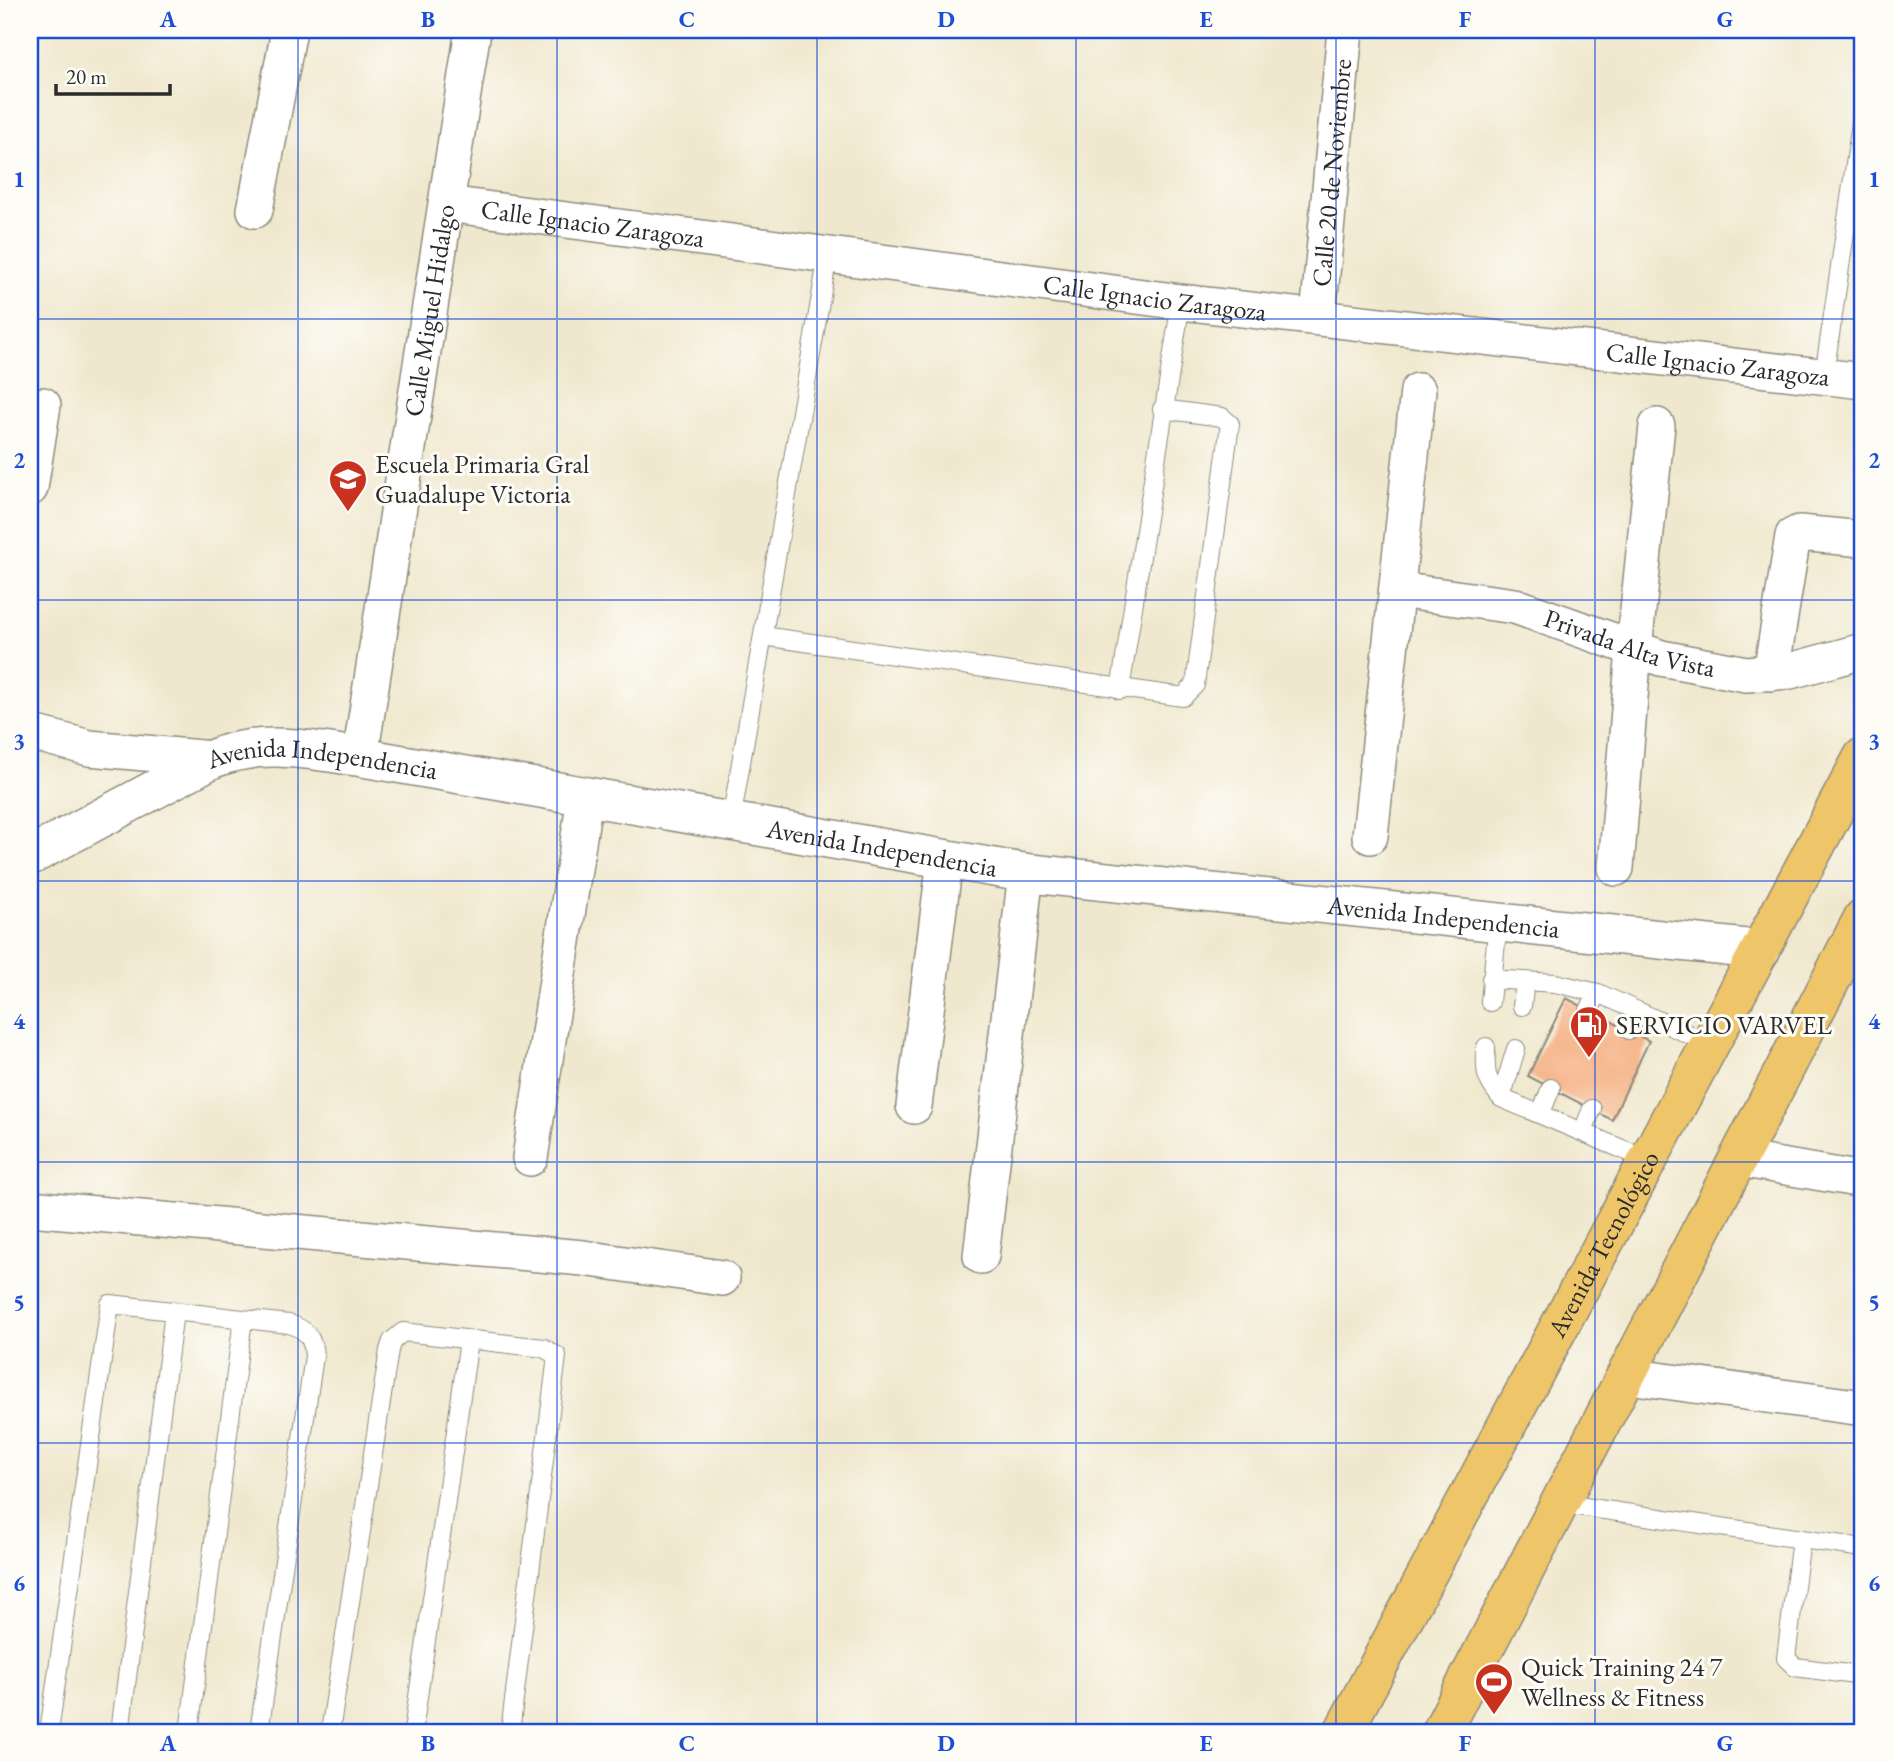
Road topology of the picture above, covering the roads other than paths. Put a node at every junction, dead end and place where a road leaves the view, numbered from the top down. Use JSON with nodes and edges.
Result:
{"nodes":[{"id":1,"x":289,"y":30,"type":"edge"},
{"id":2,"x":473,"y":30,"type":"edge"},
{"id":3,"x":1345,"y":30,"type":"edge"},
{"id":4,"x":1863,"y":110,"type":"edge"},
{"id":5,"x":447,"y":204,"type":"junction"},
{"id":6,"x":255,"y":210,"type":"dead end"},
{"id":7,"x":828,"y":255,"type":"junction"},
{"id":8,"x":1181,"y":302,"type":"junction"},
{"id":9,"x":1318,"y":316,"type":"junction"},
{"id":10,"x":1824,"y":376,"type":"junction"},
{"id":11,"x":1863,"y":381,"type":"edge"},
{"id":12,"x":1418,"y":391,"type":"dead end"},
{"id":13,"x":43,"y":405,"type":"dead end"},
{"id":14,"x":1162,"y":409,"type":"junction"},
{"id":15,"x":1657,"y":426,"type":"dead end"},
{"id":16,"x":30,"y":488,"type":"edge"},
{"id":17,"x":1863,"y":538,"type":"edge"},
{"id":18,"x":1397,"y":590,"type":"junction"},
{"id":19,"x":763,"y":636,"type":"junction"},
{"id":20,"x":1634,"y":649,"type":"junction"},
{"id":21,"x":1863,"y":651,"type":"edge"},
{"id":22,"x":1771,"y":673,"type":"junction"},
{"id":23,"x":1120,"y":690,"type":"junction"},
{"id":24,"x":30,"y":732,"type":"edge"},
{"id":25,"x":359,"y":757,"type":"junction"},
{"id":26,"x":1863,"y":757,"type":"edge"},
{"id":27,"x":212,"y":759,"type":"junction"},
{"id":28,"x":585,"y":797,"type":"junction"},
{"id":29,"x":731,"y":821,"type":"junction"},
{"id":30,"x":1370,"y":836,"type":"dead end"},
{"id":31,"x":30,"y":856,"type":"edge"},
{"id":32,"x":945,"y":860,"type":"junction"},
{"id":33,"x":1616,"y":868,"type":"dead end"},
{"id":34,"x":1026,"y":873,"type":"junction"},
{"id":35,"x":1863,"y":918,"type":"edge"},
{"id":36,"x":1498,"y":922,"type":"junction"},
{"id":37,"x":1761,"y":950,"type":"junction"},
{"id":38,"x":1492,"y":979,"type":"junction"},
{"id":39,"x":1525,"y":982,"type":"junction"},
{"id":40,"x":1598,"y":993,"type":"junction"},
{"id":41,"x":1490,"y":1002,"type":"dead end"},
{"id":42,"x":1522,"y":1006,"type":"dead end"},
{"id":43,"x":1589,"y":1010,"type":"dead end"},
{"id":44,"x":1639,"y":1012,"type":"junction"},
{"id":45,"x":1629,"y":1030,"type":"dead end"},
{"id":46,"x":1710,"y":1044,"type":"junction"},
{"id":47,"x":1486,"y":1047,"type":"dead end"},
{"id":48,"x":1516,"y":1049,"type":"dead end"},
{"id":49,"x":1550,"y":1088,"type":"dead end"},
{"id":50,"x":1501,"y":1098,"type":"junction"},
{"id":51,"x":914,"y":1106,"type":"dead end"},
{"id":52,"x":1592,"y":1109,"type":"dead end"},
{"id":53,"x":1541,"y":1113,"type":"junction"},
{"id":54,"x":1583,"y":1131,"type":"junction"},
{"id":55,"x":530,"y":1158,"type":"dead end"},
{"id":56,"x":1648,"y":1160,"type":"junction"},
{"id":57,"x":1739,"y":1160,"type":"junction"},
{"id":58,"x":1863,"y":1180,"type":"edge"},
{"id":59,"x":30,"y":1208,"type":"edge"},
{"id":60,"x":981,"y":1256,"type":"dead end"},
{"id":61,"x":722,"y":1278,"type":"dead end"},
{"id":62,"x":174,"y":1312,"type":"junction"},
{"id":63,"x":243,"y":1319,"type":"junction"},
{"id":64,"x":469,"y":1340,"type":"junction"},
{"id":65,"x":1628,"y":1376,"type":"junction"},
{"id":66,"x":1863,"y":1408,"type":"edge"},
{"id":67,"x":1557,"y":1503,"type":"junction"},
{"id":68,"x":1801,"y":1539,"type":"junction"},
{"id":69,"x":1863,"y":1548,"type":"edge"},
{"id":70,"x":1863,"y":1676,"type":"edge"},
{"id":71,"x":49,"y":1732,"type":"edge"},
{"id":72,"x":120,"y":1732,"type":"edge"},
{"id":73,"x":189,"y":1732,"type":"edge"},
{"id":74,"x":259,"y":1732,"type":"edge"},
{"id":75,"x":330,"y":1732,"type":"edge"},
{"id":76,"x":413,"y":1732,"type":"edge"},
{"id":77,"x":510,"y":1732,"type":"edge"},
{"id":78,"x":1343,"y":1732,"type":"edge"},
{"id":79,"x":1441,"y":1732,"type":"edge"}],
"edges":[{"from":1,"to":6,"type":"street"},
{"from":2,"to":5,"type":"street","name":"Calle Miguel Hidalgo"},
{"from":3,"to":9,"type":"street","name":"Calle 20 de Noviembre"},
{"from":4,"to":10,"type":"lane"},
{"from":5,"to":7,"type":"street","name":"Calle Ignacio Zaragoza"},
{"from":5,"to":25,"type":"street","name":"Calle Miguel Hidalgo"},
{"from":7,"to":8,"type":"street","name":"Calle Ignacio Zaragoza"},
{"from":7,"to":19,"type":"lane"},
{"from":8,"to":9,"type":"street","name":"Calle Ignacio Zaragoza"},
{"from":8,"to":14,"type":"lane"},
{"from":9,"to":10,"type":"street","name":"Calle Ignacio Zaragoza"},
{"from":10,"to":11,"type":"street","name":"Calle Ignacio Zaragoza"},
{"from":12,"to":18,"type":"street"},
{"from":13,"to":16,"type":"street"},
{"from":14,"to":23,"type":"lane"},
{"from":14,"to":23,"type":"lane"},
{"from":15,"to":20,"type":"street"},
{"from":17,"to":22,"type":"street"},
{"from":18,"to":20,"type":"street","name":"Privada Alta Vista"},
{"from":18,"to":30,"type":"street"},
{"from":19,"to":23,"type":"lane"},
{"from":19,"to":29,"type":"lane"},
{"from":20,"to":22,"type":"street","name":"Privada Alta Vista"},
{"from":20,"to":33,"type":"street"},
{"from":21,"to":22,"type":"street","name":"Privada Alta Vista"},
{"from":24,"to":27,"type":"street"},
{"from":25,"to":27,"type":"street","name":"Avenida Independencia"},
{"from":25,"to":28,"type":"street","name":"Avenida Independencia"},
{"from":26,"to":37,"type":"main road","name":"Avenida Tecnológico"},
{"from":27,"to":31,"type":"street","name":"Avenida Independencia"},
{"from":28,"to":29,"type":"street","name":"Avenida Independencia"},
{"from":28,"to":55,"type":"street"},
{"from":29,"to":32,"type":"street","name":"Avenida Independencia"},
{"from":32,"to":34,"type":"street","name":"Avenida Independencia"},
{"from":32,"to":51,"type":"street"},
{"from":34,"to":36,"type":"street","name":"Avenida Independencia"},
{"from":34,"to":60,"type":"street"},
{"from":35,"to":57,"type":"main road"},
{"from":36,"to":37,"type":"street","name":"Avenida Independencia"},
{"from":36,"to":38,"type":"lane"},
{"from":37,"to":46,"type":"main road","name":"Avenida Tecnológico"},
{"from":38,"to":39,"type":"lane"},
{"from":38,"to":41,"type":"lane"},
{"from":39,"to":40,"type":"lane"},
{"from":39,"to":42,"type":"lane"},
{"from":40,"to":43,"type":"lane"},
{"from":40,"to":44,"type":"lane"},
{"from":44,"to":45,"type":"lane"},
{"from":44,"to":46,"type":"lane"},
{"from":46,"to":56,"type":"main road","name":"Avenida Tecnológico"},
{"from":47,"to":50,"type":"lane"},
{"from":48,"to":50,"type":"lane"},
{"from":49,"to":53,"type":"lane"},
{"from":50,"to":53,"type":"lane"},
{"from":52,"to":54,"type":"lane"},
{"from":53,"to":54,"type":"lane"},
{"from":54,"to":56,"type":"lane"},
{"from":56,"to":78,"type":"main road","name":"Avenida Tecnológico"},
{"from":57,"to":58,"type":"street"},
{"from":57,"to":65,"type":"main road"},
{"from":59,"to":61,"type":"street"},
{"from":62,"to":63,"type":"lane"},
{"from":62,"to":71,"type":"lane"},
{"from":62,"to":72,"type":"lane"},
{"from":63,"to":73,"type":"lane"},
{"from":63,"to":74,"type":"lane"},
{"from":64,"to":75,"type":"lane"},
{"from":64,"to":76,"type":"lane"},
{"from":64,"to":77,"type":"lane"},
{"from":65,"to":66,"type":"street"},
{"from":65,"to":67,"type":"main road"},
{"from":67,"to":68,"type":"lane"},
{"from":67,"to":79,"type":"main road"},
{"from":68,"to":69,"type":"lane"},
{"from":68,"to":70,"type":"lane"}]}
